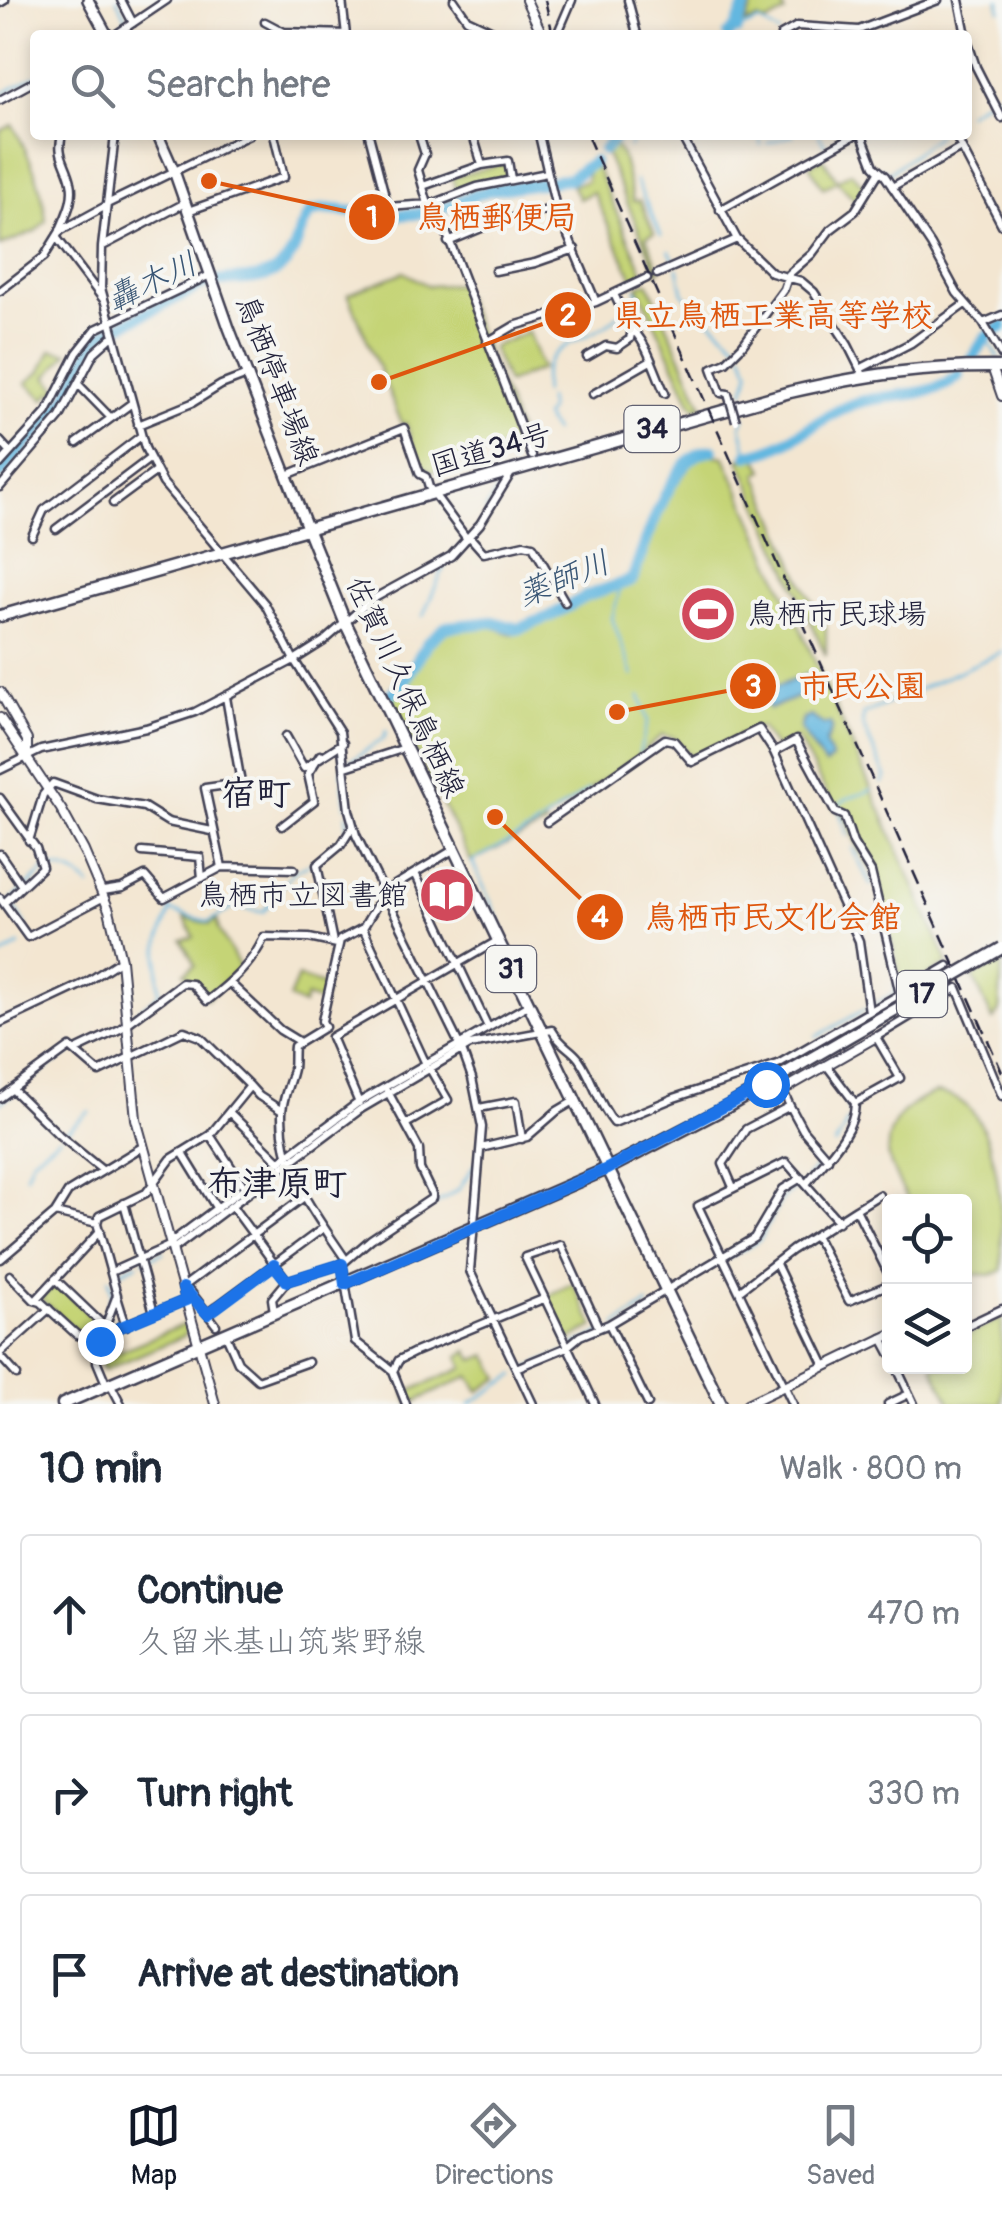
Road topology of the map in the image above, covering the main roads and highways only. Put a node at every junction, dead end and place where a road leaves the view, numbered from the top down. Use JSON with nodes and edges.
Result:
{"nodes":[{"id":1,"x":88,"y":0,"type":"edge"},
{"id":2,"x":104,"y":30,"type":"edge"},
{"id":3,"x":160,"y":140,"type":"edge"},
{"id":4,"x":997,"y":366,"type":"edge"},
{"id":5,"x":308,"y":530,"type":"junction"},
{"id":6,"x":0,"y":616,"type":"edge"},
{"id":7,"x":1002,"y":948,"type":"edge"},
{"id":8,"x":607,"y":1169,"type":"junction"},
{"id":9,"x":63,"y":1404,"type":"edge"},
{"id":10,"x":721,"y":1404,"type":"edge"}],
"edges":[{"from":1,"to":2,"type":"main road"},
{"from":3,"to":5,"type":"main road","name":"鳥栖停車場線"},
{"from":4,"to":5,"type":"main road","name":"国道34号","number":"34"},
{"from":5,"to":6,"type":"main road","name":"国道34号","number":"34"},
{"from":5,"to":8,"type":"main road","name":"佐賀川久保鳥栖線","number":"31"},
{"from":7,"to":8,"type":"main road","number":"17","bridge":true},
{"from":8,"to":9,"type":"main road","number":"17"},
{"from":8,"to":10,"type":"main road","name":"佐賀川久保鳥栖線","number":"31"}]}
